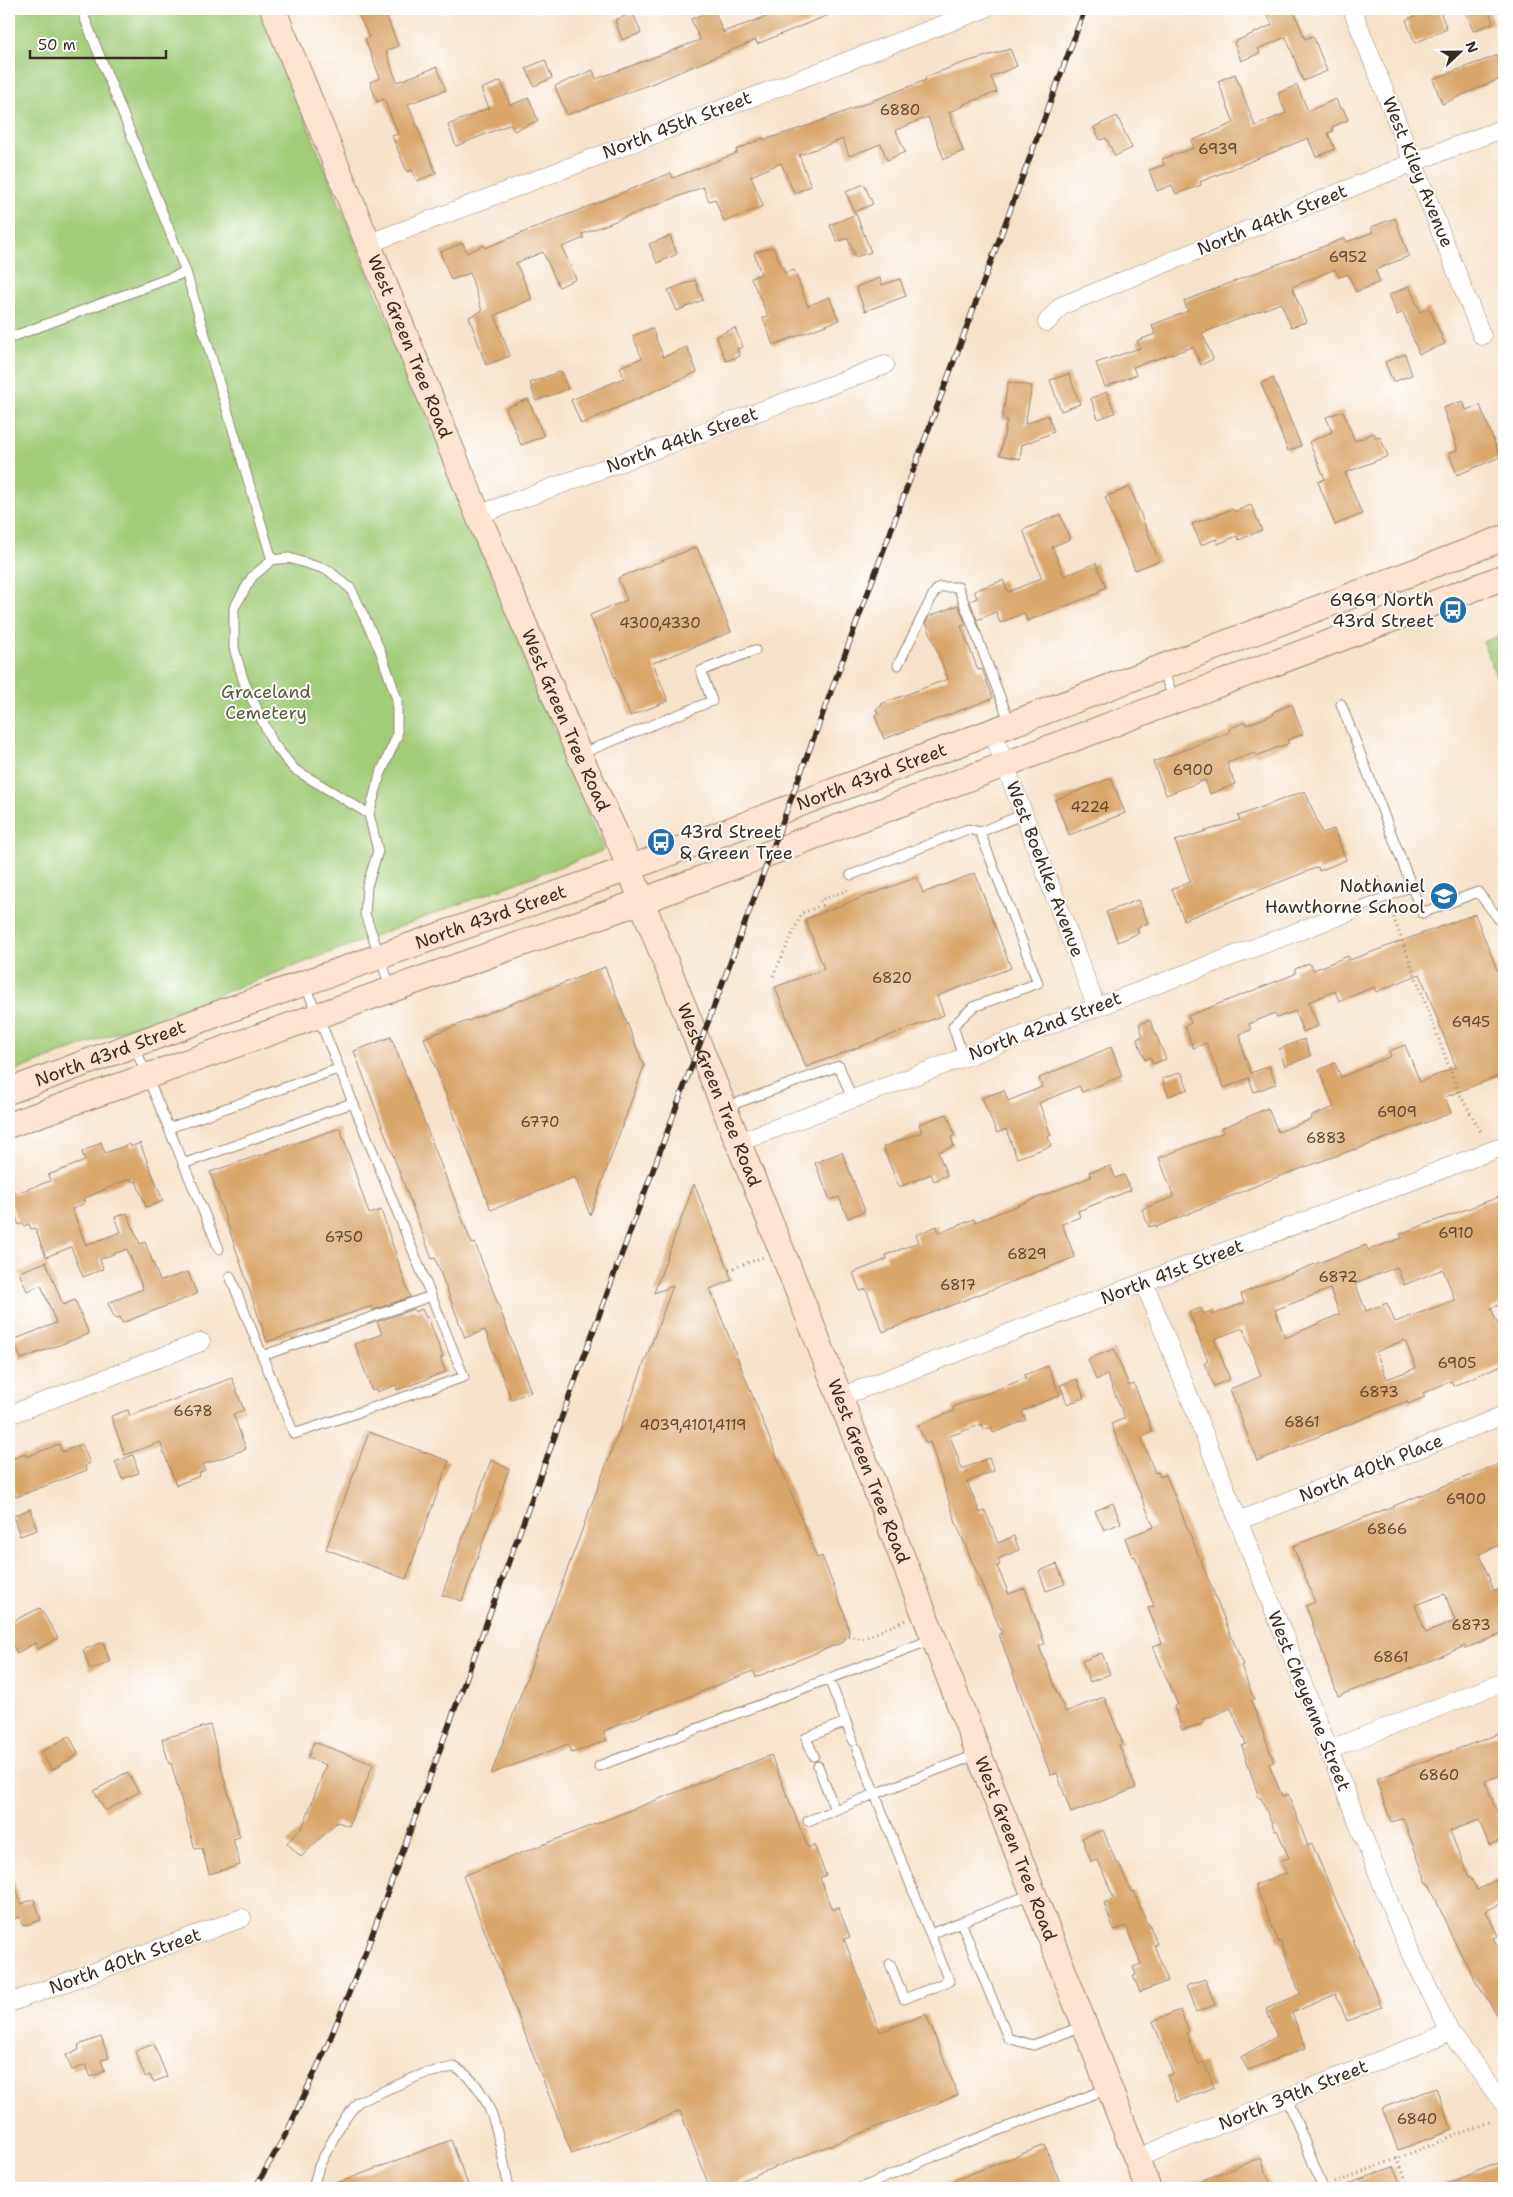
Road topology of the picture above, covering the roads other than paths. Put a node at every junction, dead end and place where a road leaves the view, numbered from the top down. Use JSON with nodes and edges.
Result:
{"nodes":[{"id":1,"x":81,"y":9,"type":"edge"},
{"id":2,"x":273,"y":9,"type":"edge"},
{"id":3,"x":984,"y":9,"type":"edge"},
{"id":4,"x":1352,"y":9,"type":"edge"},
{"id":5,"x":1504,"y":128,"type":"edge"},
{"id":6,"x":1414,"y":162,"type":"junction"},
{"id":7,"x":370,"y":243,"type":"junction"},
{"id":8,"x":186,"y":272,"type":"junction"},
{"id":9,"x":1047,"y":322,"type":"dead end"},
{"id":10,"x":1482,"y":336,"type":"dead end"},
{"id":11,"x":9,"y":338,"type":"edge"},
{"id":12,"x":885,"y":365,"type":"dead end"},
{"id":13,"x":478,"y":515,"type":"junction"},
{"id":14,"x":1504,"y":538,"type":"edge"},
{"id":15,"x":272,"y":560,"type":"junction"},
{"id":16,"x":1504,"y":577,"type":"edge"},
{"id":17,"x":755,"y":650,"type":"dead end"},
{"id":18,"x":898,"y":665,"type":"dead end"},
{"id":19,"x":1162,"y":668,"type":"junction"},
{"id":20,"x":1174,"y":700,"type":"junction"},
{"id":21,"x":1341,"y":704,"type":"dead end"},
{"id":22,"x":1002,"y":729,"type":"junction"},
{"id":23,"x":580,"y":754,"type":"junction"},
{"id":24,"x":1005,"y":764,"type":"junction"},
{"id":25,"x":369,"y":814,"type":"junction"},
{"id":26,"x":1024,"y":814,"type":"junction"},
{"id":27,"x":980,"y":832,"type":"junction"},
{"id":28,"x":630,"y":868,"type":"junction"},
{"id":29,"x":851,"y":875,"type":"road end"},
{"id":30,"x":1412,"y":886,"type":"junction"},
{"id":31,"x":642,"y":901,"type":"junction"},
{"id":32,"x":1352,"y":911,"type":"joint"},
{"id":33,"x":1504,"y":926,"type":"edge"},
{"id":34,"x":381,"y":956,"type":"junction"},
{"id":35,"x":305,"y":984,"type":"junction"},
{"id":36,"x":392,"y":990,"type":"junction"},
{"id":37,"x":1096,"y":1006,"type":"junction"},
{"id":38,"x":316,"y":1016,"type":"junction"},
{"id":39,"x":134,"y":1045,"type":"junction"},
{"id":40,"x":963,"y":1057,"type":"junction"},
{"id":41,"x":338,"y":1069,"type":"junction"},
{"id":42,"x":147,"y":1076,"type":"junction"},
{"id":43,"x":9,"y":1091,"type":"edge"},
{"id":44,"x":852,"y":1099,"type":"junction"},
{"id":45,"x":352,"y":1103,"type":"junction"},
{"id":46,"x":725,"y":1107,"type":"junction"},
{"id":47,"x":9,"y":1125,"type":"edge"},
{"id":48,"x":169,"y":1128,"type":"junction"},
{"id":49,"x":739,"y":1142,"type":"junction"},
{"id":50,"x":1504,"y":1146,"type":"edge"},
{"id":51,"x":183,"y":1164,"type":"junction"},
{"id":52,"x":219,"y":1249,"type":"dead end"},
{"id":53,"x":230,"y":1276,"type":"dead end"},
{"id":54,"x":1144,"y":1282,"type":"junction"},
{"id":55,"x":431,"y":1296,"type":"junction"},
{"id":56,"x":201,"y":1342,"type":"dead end"},
{"id":57,"x":262,"y":1356,"type":"junction"},
{"id":58,"x":840,"y":1397,"type":"junction"},
{"id":59,"x":9,"y":1415,"type":"edge"},
{"id":60,"x":1504,"y":1415,"type":"edge"},
{"id":61,"x":1238,"y":1521,"type":"junction"},
{"id":62,"x":933,"y":1639,"type":"junction"},
{"id":63,"x":829,"y":1679,"type":"junction"},
{"id":64,"x":1504,"y":1682,"type":"edge"},
{"id":65,"x":846,"y":1722,"type":"junction"},
{"id":66,"x":1328,"y":1750,"type":"junction"},
{"id":67,"x":978,"y":1754,"type":"junction"},
{"id":68,"x":814,"y":1756,"type":"dead end"},
{"id":69,"x":599,"y":1766,"type":"dead end"},
{"id":70,"x":818,"y":1766,"type":"dead end"},
{"id":71,"x":875,"y":1794,"type":"junction"},
{"id":72,"x":835,"y":1810,"type":"junction"},
{"id":73,"x":808,"y":1821,"type":"dead end"},
{"id":74,"x":1033,"y":1893,"type":"junction"},
{"id":75,"x":242,"y":1918,"type":"dead end"},
{"id":76,"x":961,"y":1922,"type":"junction"},
{"id":77,"x":930,"y":1934,"type":"junction"},
{"id":78,"x":890,"y":1964,"type":"dead end"},
{"id":79,"x":9,"y":2003,"type":"edge"},
{"id":80,"x":1085,"y":2025,"type":"junction"},
{"id":81,"x":1450,"y":2032,"type":"junction"},
{"id":82,"x":1110,"y":2088,"type":"junction"},
{"id":83,"x":1287,"y":2098,"type":"junction"},
{"id":84,"x":1504,"y":2104,"type":"edge"},
{"id":85,"x":1137,"y":2158,"type":"junction"},
{"id":86,"x":313,"y":2188,"type":"edge"},
{"id":87,"x":509,"y":2188,"type":"edge"},
{"id":88,"x":861,"y":2188,"type":"edge"},
{"id":89,"x":1148,"y":2188,"type":"edge"},
{"id":90,"x":1322,"y":2188,"type":"edge"}],
"edges":[{"from":1,"to":8,"type":"lane"},
{"from":2,"to":7,"type":"main road","name":"West Green Tree Road"},
{"from":3,"to":7,"type":"street","name":"North 45th Street"},
{"from":4,"to":6,"type":"street","name":"West Kiley Avenue"},
{"from":5,"to":6,"type":"street","name":"North 44th Street"},
{"from":6,"to":9,"type":"street","name":"North 44th Street"},
{"from":6,"to":10,"type":"street","name":"West Kiley Avenue"},
{"from":7,"to":13,"type":"main road","name":"West Green Tree Road"},
{"from":8,"to":11,"type":"lane"},
{"from":8,"to":15,"type":"lane"},
{"from":12,"to":13,"type":"street","name":"North 44th Street"},
{"from":13,"to":23,"type":"main road","name":"West Green Tree Road"},
{"from":14,"to":19,"type":"main road","name":"North 43rd Street"},
{"from":15,"to":25,"type":"lane"},
{"from":15,"to":25,"type":"lane"},
{"from":16,"to":20,"type":"main road","name":"North 43rd Street"},
{"from":17,"to":23,"type":"lane"},
{"from":18,"to":22,"type":"lane"},
{"from":19,"to":20,"type":"lane"},
{"from":19,"to":22,"type":"main road","name":"North 43rd Street"},
{"from":20,"to":24,"type":"main road","name":"North 43rd Street"},
{"from":21,"to":30,"type":"lane"},
{"from":22,"to":24,"type":"street","name":"West Boehlke Avenue"},
{"from":22,"to":28,"type":"main road","name":"North 43rd Street"},
{"from":23,"to":28,"type":"main road","name":"West Green Tree Road"},
{"from":24,"to":26,"type":"street","name":"West Boehlke Avenue"},
{"from":24,"to":31,"type":"main road","name":"North 43rd Street"},
{"from":25,"to":34,"type":"lane"},
{"from":26,"to":27,"type":"lane"},
{"from":26,"to":37,"type":"street","name":"West Boehlke Avenue"},
{"from":27,"to":29,"type":"lane"},
{"from":27,"to":40,"type":"lane"},
{"from":28,"to":31,"type":"main road","name":"West Green Tree Road"},
{"from":28,"to":34,"type":"main road","name":"North 43rd Street"},
{"from":30,"to":32,"type":"lane"},
{"from":30,"to":33,"type":"lane"},
{"from":31,"to":36,"type":"main road","name":"North 43rd Street"},
{"from":31,"to":46,"type":"main road","name":"West Green Tree Road"},
{"from":32,"to":37,"type":"street","name":"North 42nd Street"},
{"from":34,"to":35,"type":"main road","name":"North 43rd Street"},
{"from":34,"to":36,"type":"lane"},
{"from":35,"to":38,"type":"lane"},
{"from":35,"to":39,"type":"main road","name":"North 43rd Street"},
{"from":36,"to":38,"type":"main road","name":"North 43rd Street"},
{"from":37,"to":40,"type":"street","name":"North 42nd Street"},
{"from":38,"to":41,"type":"lane"},
{"from":38,"to":42,"type":"main road","name":"North 43rd Street"},
{"from":39,"to":42,"type":"lane"},
{"from":39,"to":43,"type":"main road","name":"North 43rd Street"},
{"from":40,"to":44,"type":"street","name":"North 42nd Street"},
{"from":41,"to":45,"type":"lane"},
{"from":41,"to":48,"type":"lane"},
{"from":42,"to":47,"type":"main road","name":"North 43rd Street"},
{"from":42,"to":48,"type":"lane"},
{"from":44,"to":46,"type":"lane"},
{"from":44,"to":49,"type":"street","name":"North 42nd Street"},
{"from":45,"to":51,"type":"lane"},
{"from":45,"to":55,"type":"lane"},
{"from":46,"to":49,"type":"main road","name":"West Green Tree Road"},
{"from":48,"to":51,"type":"lane"},
{"from":49,"to":58,"type":"main road","name":"West Green Tree Road"},
{"from":50,"to":54,"type":"street","name":"North 41st Street"},
{"from":51,"to":52,"type":"lane"},
{"from":53,"to":57,"type":"lane"},
{"from":54,"to":58,"type":"street","name":"North 41st Street"},
{"from":54,"to":61,"type":"street","name":"West Cheyenne Street"},
{"from":55,"to":57,"type":"lane"},
{"from":55,"to":57,"type":"lane"},
{"from":56,"to":59,"type":"street"},
{"from":58,"to":62,"type":"main road","name":"West Green Tree Road"},
{"from":60,"to":61,"type":"street","name":"North 40th Place"},
{"from":61,"to":66,"type":"street","name":"West Cheyenne Street"},
{"from":62,"to":63,"type":"lane"},
{"from":62,"to":67,"type":"main road","name":"West Green Tree Road"},
{"from":63,"to":65,"type":"lane"},
{"from":63,"to":69,"type":"lane"},
{"from":64,"to":66,"type":"street"},
{"from":65,"to":68,"type":"lane"},
{"from":65,"to":71,"type":"lane"},
{"from":66,"to":81,"type":"street","name":"West Cheyenne Street"},
{"from":67,"to":71,"type":"lane"},
{"from":67,"to":74,"type":"main road","name":"West Green Tree Road"},
{"from":70,"to":72,"type":"lane"},
{"from":71,"to":72,"type":"lane"},
{"from":71,"to":77,"type":"lane"},
{"from":72,"to":73,"type":"lane"},
{"from":74,"to":76,"type":"lane"},
{"from":74,"to":80,"type":"main road","name":"West Green Tree Road"},
{"from":75,"to":79,"type":"street","name":"North 40th Street"},
{"from":76,"to":77,"type":"lane"},
{"from":76,"to":80,"type":"lane"},
{"from":77,"to":78,"type":"lane"},
{"from":80,"to":82,"type":"main road","name":"West Green Tree Road"},
{"from":81,"to":83,"type":"street","name":"North 39th Street"},
{"from":81,"to":84,"type":"street","name":"West Cheyenne Street"},
{"from":82,"to":85,"type":"main road","name":"West Green Tree Road"},
{"from":82,"to":88,"type":"lane"},
{"from":83,"to":85,"type":"street","name":"North 39th Street"},
{"from":83,"to":90,"type":"lane"},
{"from":85,"to":89,"type":"main road","name":"West Green Tree Road"},
{"from":86,"to":87,"type":"lane"}]}
